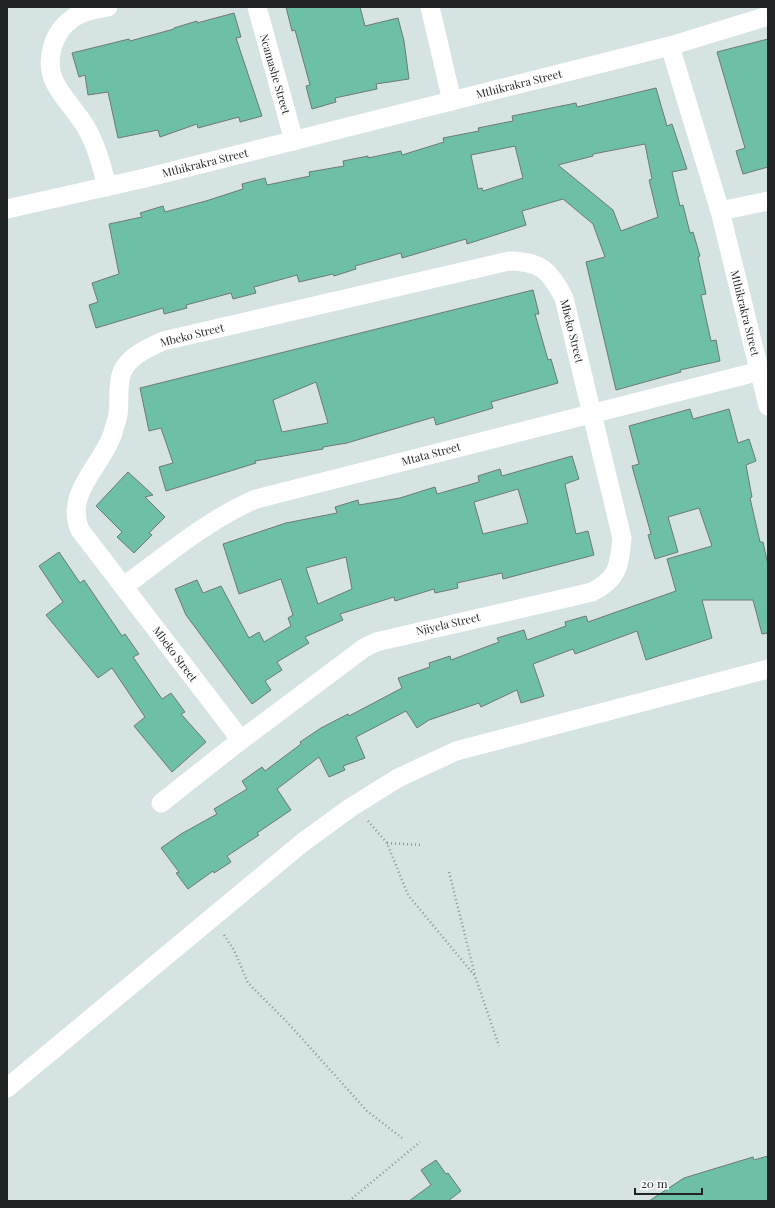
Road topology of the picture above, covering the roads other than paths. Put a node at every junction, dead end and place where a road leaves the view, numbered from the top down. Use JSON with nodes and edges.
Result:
{"nodes":[{"id":1,"x":108,"y":7,"type":"edge"},
{"id":2,"x":257,"y":7,"type":"edge"},
{"id":3,"x":430,"y":7,"type":"edge"},
{"id":4,"x":768,"y":16,"type":"edge"},
{"id":5,"x":670,"y":46,"type":"junction"},
{"id":6,"x":452,"y":101,"type":"junction"},
{"id":7,"x":294,"y":141,"type":"junction"},
{"id":8,"x":107,"y":186,"type":"junction"},
{"id":9,"x":768,"y":201,"type":"edge"},
{"id":10,"x":7,"y":209,"type":"edge"},
{"id":11,"x":720,"y":211,"type":"junction"},
{"id":12,"x":760,"y":371,"type":"junction"},
{"id":13,"x":768,"y":406,"type":"edge"},
{"id":14,"x":592,"y":412,"type":"junction"},
{"id":15,"x":124,"y":586,"type":"junction"},
{"id":16,"x":768,"y":669,"type":"edge"},
{"id":17,"x":241,"y":740,"type":"junction"},
{"id":18,"x":161,"y":803,"type":"dead end"},
{"id":19,"x":7,"y":1088,"type":"edge"}],
"edges":[{"from":1,"to":8,"type":"street"},
{"from":2,"to":7,"type":"street","name":"Ncamashe Street"},
{"from":3,"to":6,"type":"street"},
{"from":4,"to":5,"type":"street"},
{"from":5,"to":6,"type":"street","name":"Mthikrakra Street"},
{"from":5,"to":11,"type":"street","name":"Mthikrakra Street"},
{"from":6,"to":7,"type":"street","name":"Mthikrakra Street"},
{"from":7,"to":8,"type":"street","name":"Mthikrakra Street"},
{"from":8,"to":10,"type":"street","name":"Mthikrakra Street"},
{"from":9,"to":11,"type":"street"},
{"from":11,"to":12,"type":"street","name":"Mthikrakra Street"},
{"from":12,"to":13,"type":"street","name":"Mthikrakra Street"},
{"from":12,"to":14,"type":"street","name":"Mtata Street"},
{"from":14,"to":15,"type":"street","name":"Mtata Street"},
{"from":14,"to":15,"type":"street","name":"Mbeko Street"},
{"from":14,"to":17,"type":"street","name":"Njiyela Street"},
{"from":15,"to":17,"type":"street","name":"Mbeko Street"},
{"from":16,"to":19,"type":"street"},
{"from":17,"to":18,"type":"street","name":"Njiyela Street"}]}
